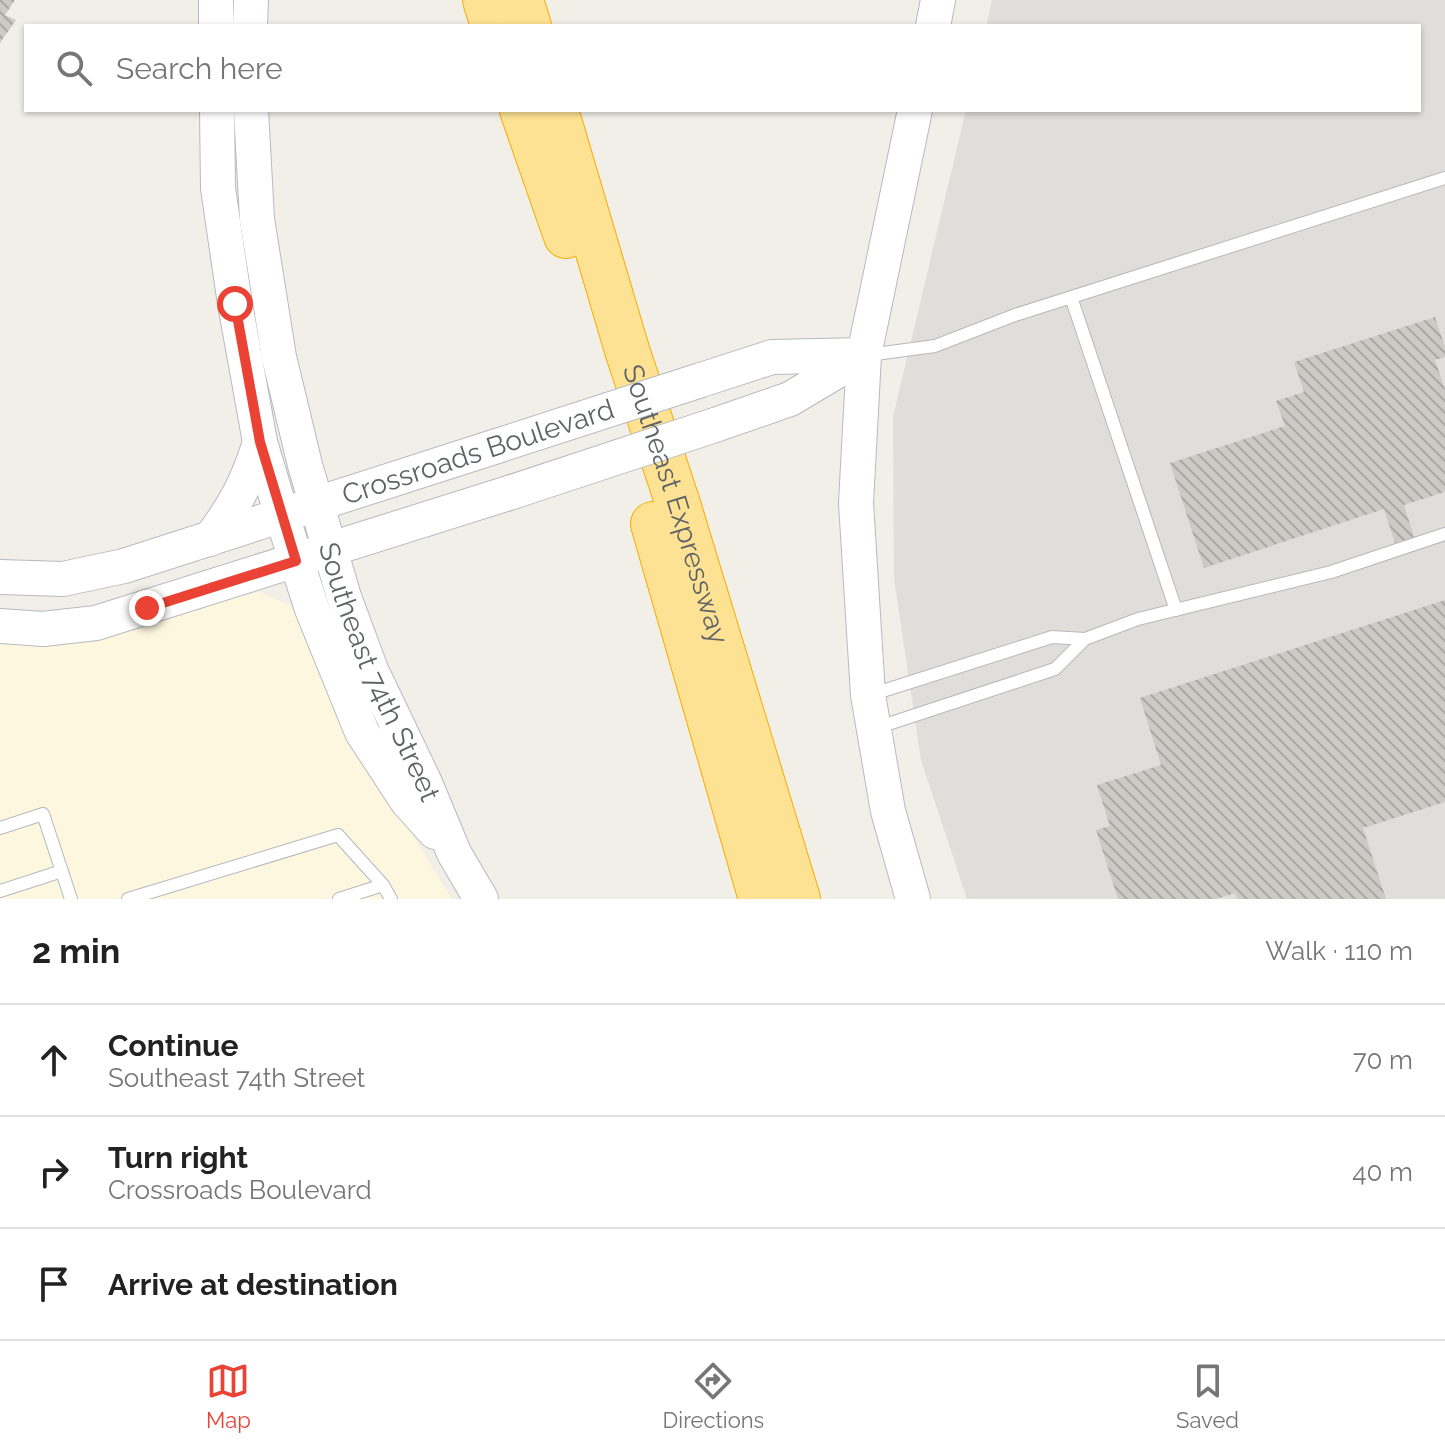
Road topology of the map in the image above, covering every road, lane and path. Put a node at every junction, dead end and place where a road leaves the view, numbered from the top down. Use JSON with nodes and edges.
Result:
{"nodes":[{"id":1,"x":216,"y":0,"type":"edge"},
{"id":2,"x":251,"y":0,"type":"edge"},
{"id":3,"x":485,"y":0,"type":"edge"},
{"id":4,"x":521,"y":0,"type":"edge"},
{"id":5,"x":938,"y":0,"type":"edge"},
{"id":6,"x":216,"y":24,"type":"edge"},
{"id":7,"x":250,"y":24,"type":"edge"},
{"id":8,"x":492,"y":24,"type":"edge"},
{"id":9,"x":528,"y":24,"type":"edge"},
{"id":10,"x":933,"y":24,"type":"edge"},
{"id":11,"x":217,"y":112,"type":"edge"},
{"id":12,"x":251,"y":112,"type":"edge"},
{"id":13,"x":523,"y":112,"type":"edge"},
{"id":14,"x":557,"y":112,"type":"edge"},
{"id":15,"x":915,"y":112,"type":"edge"},
{"id":16,"x":1445,"y":178,"type":"edge"},
{"id":17,"x":1071,"y":297,"type":"junction"},
{"id":18,"x":864,"y":355,"type":"junction"},
{"id":19,"x":260,"y":442,"type":"junction"},
{"id":20,"x":317,"y":504,"type":"junction"},
{"id":21,"x":282,"y":516,"type":"junction"},
{"id":22,"x":1445,"y":534,"type":"edge"},
{"id":23,"x":210,"y":539,"type":"junction"},
{"id":24,"x":331,"y":550,"type":"junction"},
{"id":25,"x":296,"y":561,"type":"junction"},
{"id":26,"x":0,"y":577,"type":"edge"},
{"id":27,"x":1176,"y":610,"type":"junction"},
{"id":28,"x":0,"y":626,"type":"edge"},
{"id":29,"x":1085,"y":639,"type":"junction"},
{"id":30,"x":734,"y":688,"type":"junction"},
{"id":31,"x":868,"y":695,"type":"junction"},
{"id":32,"x":873,"y":729,"type":"junction"},
{"id":33,"x":0,"y":828,"type":"edge"},
{"id":34,"x":454,"y":853,"type":"junction"},
{"id":35,"x":62,"y":871,"type":"junction"},
{"id":36,"x":383,"y":885,"type":"junction"},
{"id":37,"x":0,"y":891,"type":"edge"},
{"id":38,"x":71,"y":899,"type":"edge"},
{"id":39,"x":128,"y":899,"type":"edge"},
{"id":40,"x":339,"y":899,"type":"edge"},
{"id":41,"x":391,"y":899,"type":"edge"},
{"id":42,"x":481,"y":899,"type":"edge"},
{"id":43,"x":761,"y":899,"type":"edge"},
{"id":44,"x":798,"y":899,"type":"edge"},
{"id":45,"x":824,"y":899,"type":"edge"},
{"id":46,"x":913,"y":899,"type":"edge"}],
"edges":[{"from":1,"to":6,"type":"main road"},
{"from":2,"to":7,"type":"main road"},
{"from":3,"to":8,"type":"highway"},
{"from":4,"to":9,"type":"highway"},
{"from":5,"to":10,"type":"main road"},
{"from":11,"to":19,"type":"main road","name":"Southeast 74th Street"},
{"from":12,"to":20,"type":"main road","name":"Southeast 74th Street"},
{"from":13,"to":43,"type":"highway","name":"Southeast Expressway"},
{"from":14,"to":30,"type":"highway","name":"Southeast Expressway"},
{"from":15,"to":18,"type":"main road"},
{"from":16,"to":17,"type":"lane"},
{"from":17,"to":18,"type":"lane"},
{"from":17,"to":27,"type":"lane"},
{"from":18,"to":20,"type":"main road","name":"Crossroads Boulevard","bridge":true},
{"from":18,"to":24,"type":"main road","name":"Crossroads Boulevard","bridge":true},
{"from":18,"to":31,"type":"main road"},
{"from":19,"to":21,"type":"main road","name":"Southeast 74th Street"},
{"from":19,"to":23,"type":"main road"},
{"from":20,"to":21,"type":"main road","name":"Crossroads Boulevard"},
{"from":20,"to":24,"type":"main road","name":"Southeast 74th Street"},
{"from":21,"to":23,"type":"main road","name":"Crossroads Boulevard"},
{"from":21,"to":25,"type":"main road","name":"Southeast 74th Street"},
{"from":22,"to":27,"type":"lane"},
{"from":23,"to":26,"type":"main road","name":"Crossroads Boulevard"},
{"from":24,"to":25,"type":"main road","name":"Crossroads Boulevard"},
{"from":24,"to":34,"type":"main road","name":"Southeast 74th Street"},
{"from":25,"to":28,"type":"main road","name":"Crossroads Boulevard"},
{"from":25,"to":34,"type":"main road","name":"Southeast 74th Street"},
{"from":27,"to":29,"type":"lane"},
{"from":29,"to":31,"type":"lane"},
{"from":29,"to":32,"type":"lane"},
{"from":30,"to":44,"type":"highway","name":"Southeast Expressway"},
{"from":30,"to":45,"type":"highway"},
{"from":31,"to":32,"type":"main road"},
{"from":32,"to":46,"type":"main road"},
{"from":33,"to":35,"type":"lane"},
{"from":34,"to":42,"type":"main road","name":"Southeast 74th Street"},
{"from":35,"to":37,"type":"lane"},
{"from":35,"to":38,"type":"lane"},
{"from":36,"to":39,"type":"lane"},
{"from":36,"to":40,"type":"lane"},
{"from":36,"to":41,"type":"lane"}]}
